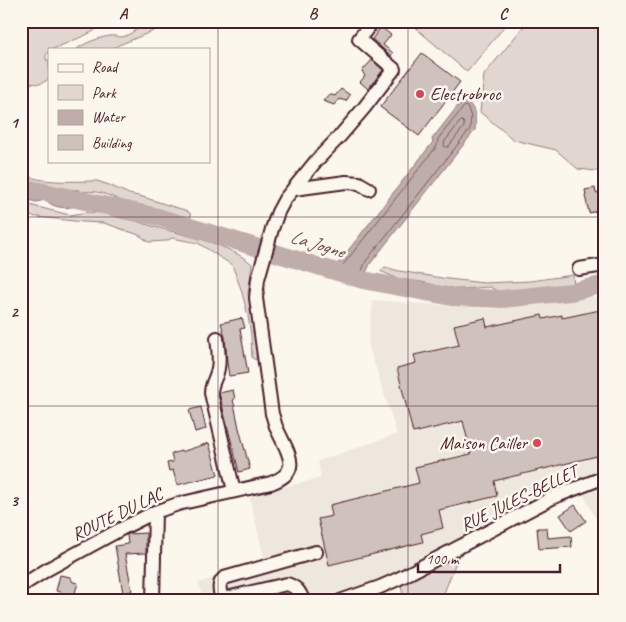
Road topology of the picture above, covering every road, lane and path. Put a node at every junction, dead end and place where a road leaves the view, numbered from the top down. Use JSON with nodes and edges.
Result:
{"nodes":[{"id":1,"x":373,"y":21,"type":"edge"},
{"id":2,"x":294,"y":189,"type":"junction"},
{"id":3,"x":369,"y":189,"type":"dead end"},
{"id":4,"x":605,"y":265,"type":"edge"},
{"id":5,"x":579,"y":269,"type":"dead end"},
{"id":6,"x":217,"y":338,"type":"dead end"},
{"id":7,"x":605,"y":477,"type":"edge"},
{"id":8,"x":234,"y":491,"type":"junction"},
{"id":9,"x":155,"y":512,"type":"junction"},
{"id":10,"x":316,"y":552,"type":"dead end"},
{"id":11,"x":21,"y":586,"type":"edge"},
{"id":12,"x":222,"y":600,"type":"edge"},
{"id":13,"x":153,"y":601,"type":"edge"},
{"id":14,"x":302,"y":601,"type":"edge"},
{"id":15,"x":340,"y":601,"type":"edge"}],
"edges":[{"from":1,"to":2,"type":"street"},
{"from":2,"to":3,"type":"street"},
{"from":2,"to":8,"type":"street","name":"ROUTE DU LAC"},
{"from":4,"to":5,"type":"street"},
{"from":6,"to":8,"type":"street"},
{"from":7,"to":15,"type":"street","name":"RUE JULES-BELLET"},
{"from":8,"to":9,"type":"street","name":"ROUTE DU LAC"},
{"from":9,"to":11,"type":"street","name":"ROUTE DU LAC"},
{"from":9,"to":13,"type":"street"},
{"from":10,"to":12,"type":"street"},
{"from":12,"to":14,"type":"street"}]}
